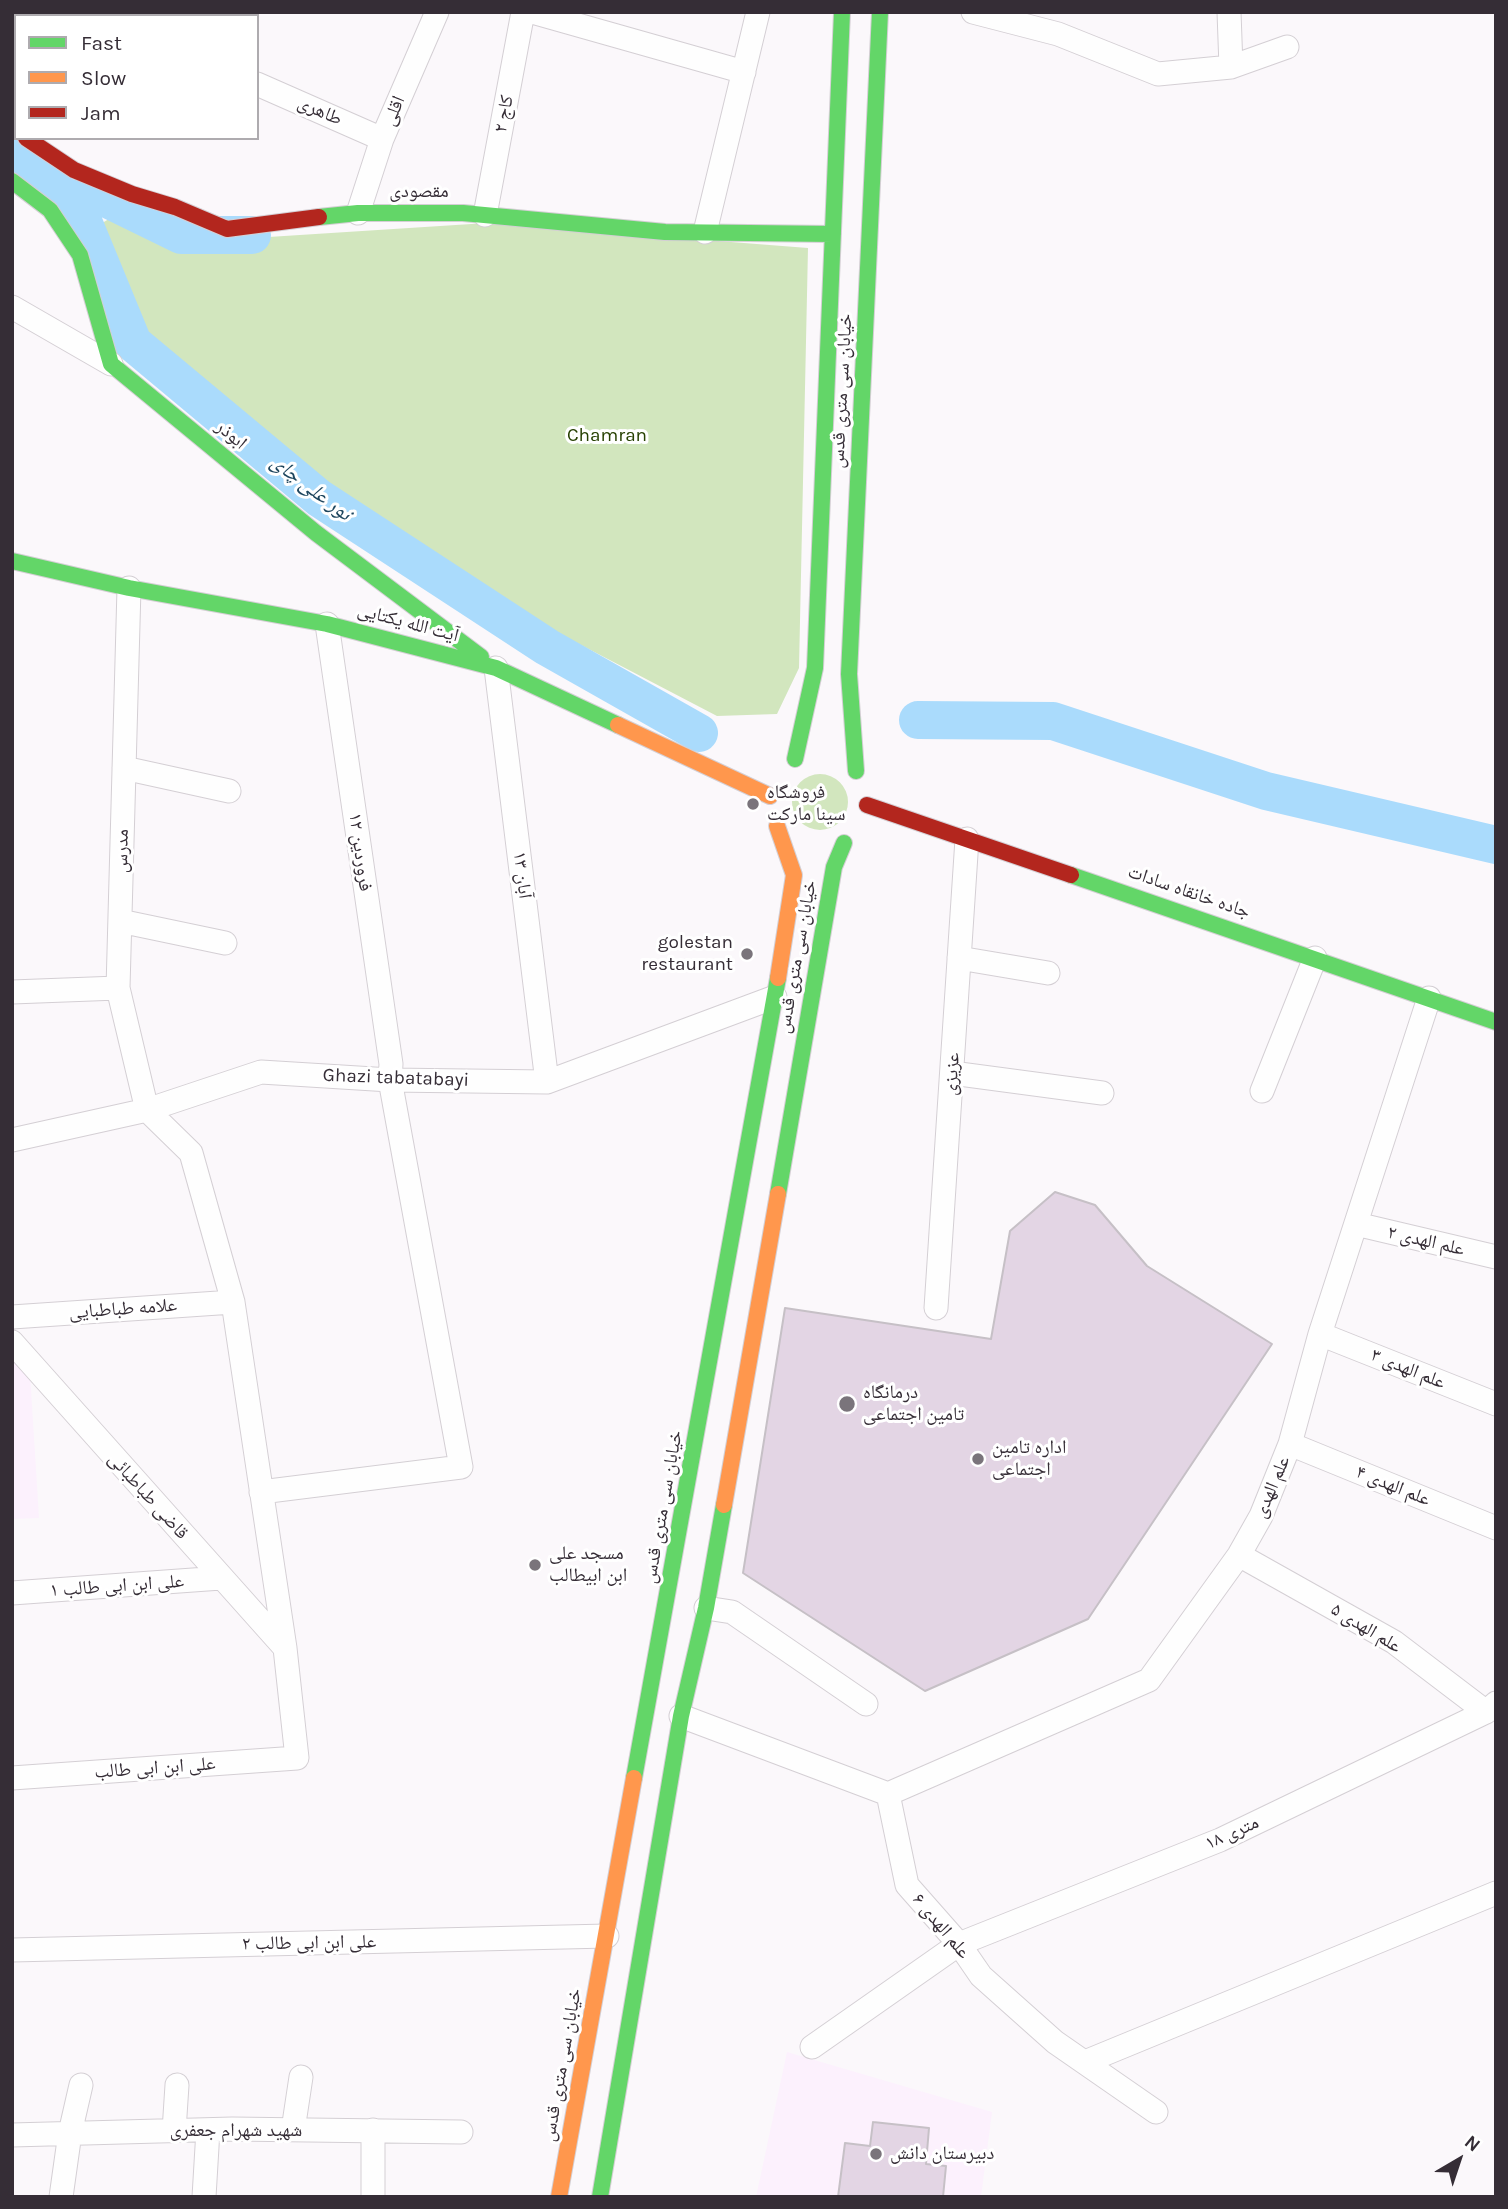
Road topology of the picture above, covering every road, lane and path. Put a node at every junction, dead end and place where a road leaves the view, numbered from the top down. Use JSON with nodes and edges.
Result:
{"nodes":[{"id":1,"x":437,"y":12,"type":"edge"},
{"id":2,"x":523,"y":12,"type":"edge"},
{"id":3,"x":532,"y":12,"type":"edge"},
{"id":4,"x":758,"y":12,"type":"edge"},
{"id":5,"x":842,"y":12,"type":"edge"},
{"id":6,"x":880,"y":12,"type":"edge"},
{"id":7,"x":973,"y":12,"type":"edge"},
{"id":8,"x":1229,"y":12,"type":"edge"},
{"id":9,"x":1287,"y":47,"type":"dead end"},
{"id":10,"x":1231,"y":67,"type":"junction"},
{"id":11,"x":744,"y":72,"type":"junction"},
{"id":12,"x":259,"y":85,"type":"edge"},
{"id":13,"x":382,"y":139,"type":"junction"},
{"id":14,"x":29,"y":140,"type":"edge"},
{"id":15,"x":12,"y":181,"type":"edge"},
{"id":16,"x":358,"y":213,"type":"junction"},
{"id":17,"x":485,"y":215,"type":"junction"},
{"id":18,"x":705,"y":232,"type":"junction"},
{"id":19,"x":833,"y":234,"type":"junction"},
{"id":20,"x":12,"y":307,"type":"edge"},
{"id":21,"x":111,"y":364,"type":"junction"},
{"id":22,"x":12,"y":561,"type":"edge"},
{"id":23,"x":129,"y":588,"type":"junction"},
{"id":24,"x":327,"y":624,"type":"junction"},
{"id":25,"x":496,"y":668,"type":"junction"},
{"id":26,"x":834,"y":755,"type":"dead end"},
{"id":27,"x":124,"y":768,"type":"junction"},
{"id":28,"x":786,"y":772,"type":"junction"},
{"id":29,"x":229,"y":792,"type":"dead end"},
{"id":30,"x":863,"y":800,"type":"junction"},
{"id":31,"x":776,"y":826,"type":"junction"},
{"id":32,"x":967,"y":839,"type":"junction"},
{"id":33,"x":844,"y":843,"type":"junction"},
{"id":34,"x":800,"y":846,"type":"dead end"},
{"id":35,"x":822,"y":849,"type":"dead end"},
{"id":36,"x":120,"y":921,"type":"junction"},
{"id":37,"x":225,"y":943,"type":"dead end"},
{"id":38,"x":960,"y":958,"type":"junction"},
{"id":39,"x":1315,"y":958,"type":"junction"},
{"id":40,"x":1048,"y":973,"type":"dead end"},
{"id":41,"x":118,"y":988,"type":"junction"},
{"id":42,"x":12,"y":992,"type":"edge"},
{"id":43,"x":775,"y":997,"type":"junction"},
{"id":44,"x":1429,"y":998,"type":"junction"},
{"id":45,"x":1496,"y":1022,"type":"edge"},
{"id":46,"x":952,"y":1073,"type":"junction"},
{"id":47,"x":390,"y":1080,"type":"junction"},
{"id":48,"x":547,"y":1082,"type":"junction"},
{"id":49,"x":1262,"y":1091,"type":"dead end"},
{"id":50,"x":1102,"y":1093,"type":"dead end"},
{"id":51,"x":147,"y":1110,"type":"junction"},
{"id":52,"x":12,"y":1140,"type":"edge"},
{"id":53,"x":1356,"y":1224,"type":"junction"},
{"id":54,"x":1496,"y":1257,"type":"edge"},
{"id":55,"x":233,"y":1302,"type":"junction"},
{"id":56,"x":936,"y":1308,"type":"dead end"},
{"id":57,"x":12,"y":1317,"type":"edge"},
{"id":58,"x":1320,"y":1334,"type":"junction"},
{"id":59,"x":12,"y":1342,"type":"edge"},
{"id":60,"x":1496,"y":1404,"type":"edge"},
{"id":61,"x":1290,"y":1444,"type":"junction"},
{"id":62,"x":261,"y":1492,"type":"junction"},
{"id":63,"x":704,"y":1507,"type":"junction"},
{"id":64,"x":1496,"y":1528,"type":"edge"},
{"id":65,"x":1239,"y":1555,"type":"junction"},
{"id":66,"x":221,"y":1578,"type":"junction"},
{"id":67,"x":12,"y":1593,"type":"edge"},
{"id":68,"x":706,"y":1608,"type":"junction"},
{"id":69,"x":285,"y":1648,"type":"junction"},
{"id":70,"x":866,"y":1704,"type":"dead end"},
{"id":71,"x":1491,"y":1708,"type":"edge"},
{"id":72,"x":681,"y":1716,"type":"junction"},
{"id":73,"x":12,"y":1778,"type":"edge"},
{"id":74,"x":888,"y":1794,"type":"junction"},
{"id":75,"x":1496,"y":1893,"type":"edge"},
{"id":76,"x":607,"y":1936,"type":"junction"},
{"id":77,"x":959,"y":1944,"type":"junction"},
{"id":78,"x":12,"y":1950,"type":"edge"},
{"id":79,"x":812,"y":2048,"type":"dead end"},
{"id":80,"x":1085,"y":2062,"type":"junction"},
{"id":81,"x":301,"y":2077,"type":"dead end"},
{"id":82,"x":81,"y":2085,"type":"dead end"},
{"id":83,"x":177,"y":2085,"type":"dead end"},
{"id":84,"x":1156,"y":2112,"type":"dead end"},
{"id":85,"x":208,"y":2130,"type":"junction"},
{"id":86,"x":293,"y":2130,"type":"junction"},
{"id":87,"x":373,"y":2130,"type":"junction"},
{"id":88,"x":174,"y":2131,"type":"junction"},
{"id":89,"x":461,"y":2132,"type":"dead end"},
{"id":90,"x":70,"y":2133,"type":"junction"},
{"id":91,"x":12,"y":2134,"type":"edge"},
{"id":92,"x":61,"y":2197,"type":"edge"},
{"id":93,"x":204,"y":2197,"type":"edge"},
{"id":94,"x":373,"y":2197,"type":"edge"},
{"id":95,"x":559,"y":2197,"type":"edge"},
{"id":96,"x":600,"y":2197,"type":"edge"}],
"edges":[{"from":1,"to":13,"type":"street","name":"اقلی"},
{"from":2,"to":17,"type":"street","name":"کاج ۲"},
{"from":3,"to":11,"type":"street"},
{"from":4,"to":11,"type":"street"},
{"from":5,"to":19,"type":"main road","name":"خیابان سی متری قدس"},
{"from":6,"to":30,"type":"main road","name":"خیابان سی متری قدس"},
{"from":7,"to":10,"type":"street"},
{"from":8,"to":10,"type":"street"},
{"from":9,"to":10,"type":"street"},
{"from":11,"to":18,"type":"street"},
{"from":12,"to":13,"type":"street","name":"طاهری"},
{"from":13,"to":16,"type":"street","name":"اقلی"},
{"from":14,"to":16,"type":"main road","name":"مقصودی"},
{"from":15,"to":21,"type":"main road"},
{"from":16,"to":17,"type":"main road","name":"مقصودی"},
{"from":17,"to":18,"type":"main road","name":"مقصودی"},
{"from":18,"to":19,"type":"main road","name":"مقصودی"},
{"from":19,"to":28,"type":"main road","name":"خیابان سی متری قدس"},
{"from":20,"to":21,"type":"street"},
{"from":21,"to":25,"type":"main road","name":"ابوذر"},
{"from":22,"to":23,"type":"main road","name":"آیت الله یکتایی"},
{"from":23,"to":24,"type":"main road","name":"آیت الله یکتایی"},
{"from":23,"to":27,"type":"street","name":"مدرس"},
{"from":24,"to":25,"type":"main road","name":"آیت الله یکتایی"},
{"from":24,"to":47,"type":"street","name":"۱۲ فروردین"},
{"from":25,"to":28,"type":"main road","name":"آیت الله یکتایی"},
{"from":25,"to":48,"type":"street","name":"۱۳ آبان"},
{"from":26,"to":30,"type":"main road","name":"جاده خانقاه سادات"},
{"from":27,"to":29,"type":"street"},
{"from":27,"to":36,"type":"street","name":"مدرس"},
{"from":28,"to":31,"type":"main road","name":"خیابان سی متری قدس"},
{"from":30,"to":32,"type":"main road","name":"جاده خانقاه سادات"},
{"from":30,"to":33,"type":"main road"},
{"from":31,"to":34,"type":"main road"},
{"from":31,"to":43,"type":"main road","name":"خیابان سی متری قدس"},
{"from":32,"to":38,"type":"street","name":"عزیزی"},
{"from":32,"to":39,"type":"main road","name":"جاده خانقاه سادات"},
{"from":33,"to":35,"type":"main road"},
{"from":33,"to":63,"type":"main road","name":"خیابان سی متری قدس"},
{"from":36,"to":37,"type":"street"},
{"from":36,"to":41,"type":"street","name":"مدرس"},
{"from":38,"to":40,"type":"street"},
{"from":38,"to":46,"type":"street","name":"عزیزی"},
{"from":39,"to":44,"type":"main road","name":"جاده خانقاه سادات"},
{"from":39,"to":49,"type":"street"},
{"from":41,"to":42,"type":"street"},
{"from":41,"to":51,"type":"street","name":"مدرس"},
{"from":43,"to":48,"type":"street","name":"Ghazi tabatabayi"},
{"from":43,"to":63,"type":"main road","name":"خیابان سی متری قدس"},
{"from":44,"to":45,"type":"main road","name":"جاده خانقاه سادات"},
{"from":44,"to":53,"type":"street","name":"علم الهدی"},
{"from":46,"to":50,"type":"street"},
{"from":46,"to":56,"type":"street","name":"عزیزی"},
{"from":47,"to":48,"type":"street","name":"Ghazi tabatabayi"},
{"from":47,"to":51,"type":"street","name":"Ghazi tabatabayi"},
{"from":47,"to":62,"type":"street","name":"۱۲ فروردین"},
{"from":51,"to":52,"type":"street","name":"Ghazi tabatabayi"},
{"from":51,"to":55,"type":"street"},
{"from":53,"to":54,"type":"street","name":"علم الهدی ۲"},
{"from":53,"to":58,"type":"street","name":"علم الهدی"},
{"from":55,"to":57,"type":"street","name":"علامه طباطبایی"},
{"from":55,"to":62,"type":"street"},
{"from":58,"to":60,"type":"street","name":"علم الهدی ۳"},
{"from":58,"to":61,"type":"street","name":"علم الهدی"},
{"from":59,"to":66,"type":"street","name":"قاضی طباطبائی"},
{"from":61,"to":64,"type":"street","name":"علم الهدی ۴"},
{"from":61,"to":65,"type":"street","name":"علم الهدی"},
{"from":62,"to":69,"type":"street"},
{"from":63,"to":68,"type":"main road","name":"خیابان سی متری قدس"},
{"from":63,"to":76,"type":"main road","name":"خیابان سی متری قدس"},
{"from":65,"to":71,"type":"street","name":"علم الهدی ۵"},
{"from":65,"to":74,"type":"street","name":"علم الهدی"},
{"from":66,"to":67,"type":"street","name":"علی ابن ابی طالب ۱"},
{"from":66,"to":69,"type":"street","name":"قاضی طباطبائی"},
{"from":68,"to":70,"type":"street"},
{"from":68,"to":72,"type":"main road","name":"خیابان سی متری قدس"},
{"from":69,"to":73,"type":"street","name":"علی ابن ابی طالب"},
{"from":71,"to":77,"type":"street","name":"۱۸ متری"},
{"from":72,"to":74,"type":"street"},
{"from":72,"to":96,"type":"main road","name":"خیابان سی متری قدس"},
{"from":74,"to":77,"type":"street","name":"علم الهدی ۶"},
{"from":75,"to":80,"type":"street"},
{"from":76,"to":78,"type":"street","name":"علی ابن ابی طالب ۲"},
{"from":76,"to":95,"type":"main road","name":"خیابان سی متری قدس"},
{"from":77,"to":79,"type":"street","name":"۱۸ متری"},
{"from":77,"to":80,"type":"street","name":"علم الهدی ۶"},
{"from":80,"to":84,"type":"street","name":"علم الهدی ۶"},
{"from":81,"to":86,"type":"street"},
{"from":82,"to":90,"type":"street"},
{"from":83,"to":88,"type":"street"},
{"from":85,"to":86,"type":"street","name":"شهید شهرام جعفری"},
{"from":85,"to":88,"type":"street","name":"شهید شهرام جعفری"},
{"from":85,"to":93,"type":"street"},
{"from":86,"to":87,"type":"street","name":"شهید شهرام جعفری"},
{"from":87,"to":89,"type":"street","name":"شهید شهرام جعفری"},
{"from":87,"to":94,"type":"street"},
{"from":88,"to":90,"type":"street","name":"شهید شهرام جعفری"},
{"from":90,"to":91,"type":"street","name":"شهید شهرام جعفری"},
{"from":90,"to":92,"type":"street"}]}
